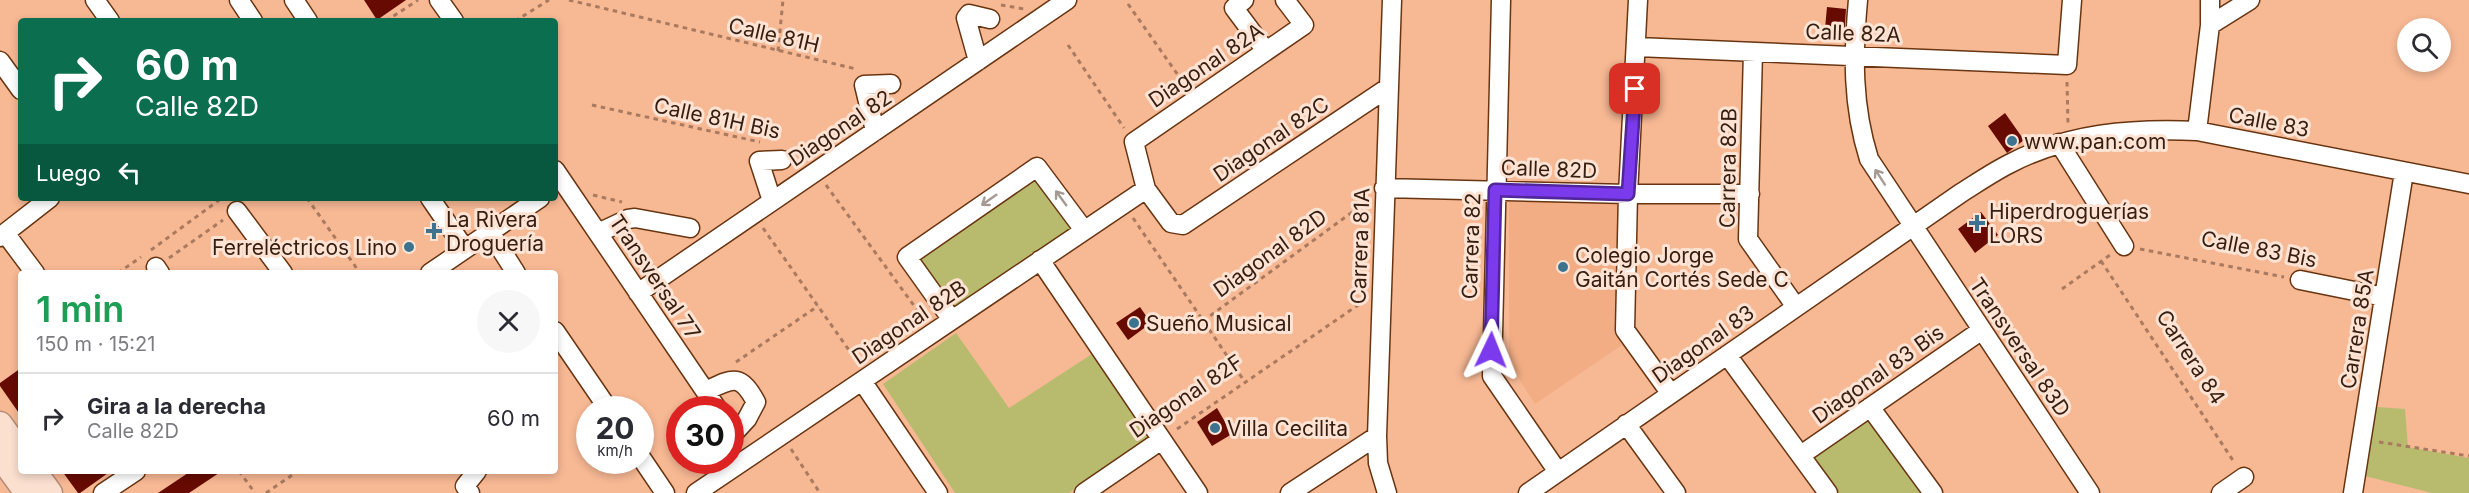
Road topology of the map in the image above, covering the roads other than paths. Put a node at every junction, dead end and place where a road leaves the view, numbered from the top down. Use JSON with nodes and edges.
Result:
{"nodes":[{"id":1,"x":95,"y":0,"type":"edge"},
{"id":2,"x":239,"y":0,"type":"edge"},
{"id":3,"x":294,"y":0,"type":"edge"},
{"id":4,"x":439,"y":0,"type":"edge"},
{"id":5,"x":1067,"y":0,"type":"edge"},
{"id":6,"x":1285,"y":0,"type":"edge"},
{"id":7,"x":1392,"y":0,"type":"edge"},
{"id":8,"x":1501,"y":0,"type":"edge"},
{"id":9,"x":1638,"y":0,"type":"edge"},
{"id":10,"x":1858,"y":0,"type":"edge"},
{"id":11,"x":2072,"y":0,"type":"edge"},
{"id":12,"x":2210,"y":0,"type":"edge"},
{"id":13,"x":2250,"y":0,"type":"edge"},
{"id":14,"x":1239,"y":4,"type":"edge"},
{"id":15,"x":993,"y":11,"type":"road end"},
{"id":16,"x":108,"y":18,"type":"edge"},
{"id":17,"x":251,"y":18,"type":"edge"},
{"id":18,"x":306,"y":18,"type":"edge"},
{"id":19,"x":452,"y":18,"type":"edge"},
{"id":20,"x":2210,"y":25,"type":"junction"},
{"id":21,"x":1637,"y":47,"type":"junction"},
{"id":22,"x":1266,"y":51,"type":"junction"},
{"id":23,"x":1753,"y":52,"type":"junction"},
{"id":24,"x":1853,"y":56,"type":"junction"},
{"id":25,"x":0,"y":61,"type":"edge"},
{"id":26,"x":978,"y":61,"type":"junction"},
{"id":27,"x":891,"y":84,"type":"dead end"},
{"id":28,"x":18,"y":86,"type":"edge"},
{"id":29,"x":1389,"y":87,"type":"junction"},
{"id":30,"x":875,"y":131,"type":"junction"},
{"id":31,"x":2197,"y":131,"type":"junction"},
{"id":32,"x":2064,"y":142,"type":"junction"},
{"id":33,"x":785,"y":154,"type":"road end"},
{"id":34,"x":2404,"y":172,"type":"junction"},
{"id":35,"x":558,"y":180,"type":"edge"},
{"id":36,"x":2469,"y":184,"type":"edge"},
{"id":37,"x":1384,"y":188,"type":"junction"},
{"id":38,"x":1146,"y":189,"type":"junction"},
{"id":39,"x":1495,"y":190,"type":"junction"},
{"id":40,"x":1628,"y":194,"type":"junction"},
{"id":41,"x":1749,"y":194,"type":"junction"},
{"id":42,"x":46,"y":201,"type":"edge"},
{"id":43,"x":432,"y":201,"type":"edge"},
{"id":44,"x":536,"y":201,"type":"edge"},
{"id":45,"x":772,"y":201,"type":"junction"},
{"id":46,"x":237,"y":211,"type":"road end"},
{"id":47,"x":1912,"y":226,"type":"junction"},
{"id":48,"x":690,"y":228,"type":"dead end"},
{"id":49,"x":1084,"y":230,"type":"junction"},
{"id":50,"x":490,"y":232,"type":"junction"},
{"id":51,"x":598,"y":233,"type":"junction"},
{"id":52,"x":2,"y":235,"type":"edge"},
{"id":53,"x":2124,"y":246,"type":"road end"},
{"id":54,"x":465,"y":249,"type":"junction"},
{"id":55,"x":1040,"y":260,"type":"junction"},
{"id":56,"x":32,"y":270,"type":"edge"},
{"id":57,"x":281,"y":270,"type":"edge"},
{"id":58,"x":434,"y":270,"type":"edge"},
{"id":59,"x":514,"y":270,"type":"edge"},
{"id":60,"x":2300,"y":280,"type":"road end"},
{"id":61,"x":638,"y":293,"type":"junction"},
{"id":62,"x":2384,"y":297,"type":"junction"},
{"id":63,"x":1796,"y":307,"type":"junction"},
{"id":64,"x":952,"y":320,"type":"junction"},
{"id":65,"x":1982,"y":330,"type":"junction"},
{"id":66,"x":558,"y":335,"type":"edge"},
{"id":67,"x":1727,"y":354,"type":"junction"},
{"id":68,"x":862,"y":381,"type":"junction"},
{"id":69,"x":706,"y":392,"type":"junction"},
{"id":70,"x":1671,"y":394,"type":"junction"},
{"id":71,"x":599,"y":396,"type":"edge"},
{"id":72,"x":709,"y":396,"type":"edge"},
{"id":73,"x":1870,"y":407,"type":"junction"},
{"id":74,"x":744,"y":421,"type":"edge"},
{"id":75,"x":0,"y":424,"type":"edge"},
{"id":76,"x":1626,"y":424,"type":"junction"},
{"id":77,"x":1377,"y":436,"type":"junction"},
{"id":78,"x":1160,"y":441,"type":"junction"},
{"id":79,"x":744,"y":448,"type":"edge"},
{"id":80,"x":18,"y":449,"type":"edge"},
{"id":81,"x":1800,"y":455,"type":"junction"},
{"id":82,"x":0,"y":456,"type":"edge"},
{"id":83,"x":750,"y":457,"type":"junction"},
{"id":84,"x":1558,"y":472,"type":"junction"},
{"id":85,"x":36,"y":474,"type":"edge"},
{"id":86,"x":132,"y":474,"type":"edge"},
{"id":87,"x":475,"y":474,"type":"edge"},
{"id":88,"x":652,"y":474,"type":"edge"},
{"id":89,"x":2244,"y":477,"type":"road end"},
{"id":90,"x":27,"y":493,"type":"edge"},
{"id":91,"x":50,"y":493,"type":"edge"},
{"id":92,"x":104,"y":493,"type":"edge"},
{"id":93,"x":470,"y":493,"type":"edge"},
{"id":94,"x":665,"y":493,"type":"edge"},
{"id":95,"x":696,"y":493,"type":"edge"},
{"id":96,"x":938,"y":493,"type":"edge"},
{"id":97,"x":1084,"y":493,"type":"edge"},
{"id":98,"x":1198,"y":493,"type":"edge"},
{"id":99,"x":1290,"y":493,"type":"edge"},
{"id":100,"x":1387,"y":493,"type":"edge"},
{"id":101,"x":1528,"y":493,"type":"edge"},
{"id":102,"x":1676,"y":493,"type":"edge"},
{"id":103,"x":1828,"y":493,"type":"edge"},
{"id":104,"x":1933,"y":493,"type":"edge"},
{"id":105,"x":2090,"y":493,"type":"edge"},
{"id":106,"x":2221,"y":493,"type":"edge"},
{"id":107,"x":2353,"y":493,"type":"edge"}],
"edges":[{"from":1,"to":16,"type":"street"},
{"from":2,"to":17,"type":"street"},
{"from":3,"to":18,"type":"street"},
{"from":4,"to":19,"type":"street"},
{"from":5,"to":26,"type":"street","name":"Diagonal 82"},
{"from":6,"to":22,"type":"street","name":"Diagonal 82A"},
{"from":7,"to":29,"type":"street","name":"Carrera 81A"},
{"from":8,"to":39,"type":"street","name":"Carrera 82"},
{"from":9,"to":21,"type":"street"},
{"from":10,"to":24,"type":"street","name":"Transversal 83D"},
{"from":11,"to":24,"type":"street","name":"Calle 82A"},
{"from":12,"to":20,"type":"street"},
{"from":13,"to":20,"type":"street"},
{"from":14,"to":22,"type":"street"},
{"from":15,"to":26,"type":"street"},
{"from":20,"to":31,"type":"street"},
{"from":21,"to":23,"type":"street","name":"Calle 82A"},
{"from":21,"to":40,"type":"street"},
{"from":22,"to":38,"type":"street","name":"Diagonal 82A"},
{"from":23,"to":24,"type":"street","name":"Calle 82A"},
{"from":23,"to":41,"type":"street","name":"Carrera 82B"},
{"from":47,"to":24,"type":"street","name":"Transversal 83D","one_way":true},
{"from":25,"to":28,"type":"street"},
{"from":26,"to":30,"type":"street","name":"Diagonal 82"},
{"from":27,"to":30,"type":"street"},
{"from":29,"to":37,"type":"street","name":"Carrera 81A"},
{"from":29,"to":38,"type":"street","name":"Diagonal 82C"},
{"from":30,"to":45,"type":"street","name":"Diagonal 82"},
{"from":31,"to":32,"type":"street","name":"Calle 83"},
{"from":31,"to":34,"type":"street","name":"Calle 83"},
{"from":32,"to":47,"type":"street","name":"Diagonal 83"},
{"from":32,"to":53,"type":"street"},
{"from":33,"to":45,"type":"street"},
{"from":34,"to":36,"type":"street","name":"Calle 83"},
{"from":34,"to":62,"type":"street","name":"Carrera 85A"},
{"from":35,"to":51,"type":"street","name":"Transversal 77"},
{"from":37,"to":39,"type":"street","name":"Calle 82D"},
{"from":37,"to":77,"type":"street","name":"Carrera 81A"},
{"from":38,"to":49,"type":"street","name":"Diagonal 82B"},
{"from":39,"to":40,"type":"street","name":"Calle 82D"},
{"from":39,"to":84,"type":"street","name":"Carrera 82"},
{"from":40,"to":41,"type":"street","name":"Calle 82D"},
{"from":40,"to":70,"type":"street"},
{"from":41,"to":63,"type":"street","name":"Carrera 82B"},
{"from":42,"to":52,"type":"street"},
{"from":43,"to":54,"type":"street"},
{"from":44,"to":50,"type":"street"},
{"from":45,"to":61,"type":"street","name":"Diagonal 82"},
{"from":46,"to":57,"type":"street"},
{"from":47,"to":63,"type":"street","name":"Diagonal 83"},
{"from":47,"to":65,"type":"street","name":"Transversal 83D"},
{"from":48,"to":51,"type":"street"},
{"from":49,"to":55,"type":"street","name":"Diagonal 82B"},
{"from":49,"to":64,"type":"street","one_way":true},
{"from":50,"to":54,"type":"street"},
{"from":50,"to":59,"type":"street"},
{"from":51,"to":61,"type":"street","name":"Transversal 77"},
{"from":52,"to":56,"type":"street"},
{"from":54,"to":58,"type":"street"},
{"from":55,"to":64,"type":"street","name":"Diagonal 82B"},
{"from":55,"to":78,"type":"street"},
{"from":60,"to":62,"type":"street","name":"Calle 83 Bis"},
{"from":61,"to":69,"type":"street","name":"Transversal 77"},
{"from":62,"to":107,"type":"street","name":"Carrera 85A"},
{"from":63,"to":67,"type":"street","name":"Diagonal 83"},
{"from":64,"to":68,"type":"street","name":"Diagonal 82B"},
{"from":65,"to":73,"type":"street","name":"Diagonal 83 Bis"},
{"from":65,"to":105,"type":"street","name":"Transversal 83D"},
{"from":66,"to":71,"type":"street"},
{"from":67,"to":70,"type":"street","name":"Diagonal 83"},
{"from":67,"to":81,"type":"street"},
{"from":68,"to":83,"type":"street","name":"Diagonal 82B"},
{"from":68,"to":96,"type":"street"},
{"from":69,"to":72,"type":"street","name":"Transversal 77"},
{"from":69,"to":74,"type":"street"},
{"from":70,"to":76,"type":"street","name":"Diagonal 83"},
{"from":73,"to":81,"type":"street","name":"Diagonal 83 Bis"},
{"from":73,"to":104,"type":"street"},
{"from":75,"to":80,"type":"main road"},
{"from":76,"to":84,"type":"street","name":"Diagonal 83"},
{"from":76,"to":102,"type":"street"},
{"from":77,"to":99,"type":"street"},
{"from":77,"to":100,"type":"street","name":"Carrera 81A"},
{"from":78,"to":97,"type":"street","name":"Diagonal 82F"},
{"from":78,"to":98,"type":"street"},
{"from":79,"to":83,"type":"street"},
{"from":81,"to":103,"type":"street"},
{"from":82,"to":90,"type":"main road"},
{"from":83,"to":95,"type":"street","name":"Diagonal 82B"},
{"from":84,"to":101,"type":"street","name":"Diagonal 83"},
{"from":85,"to":91,"type":"main road"},
{"from":86,"to":92,"type":"street"},
{"from":87,"to":93,"type":"street"},
{"from":88,"to":94,"type":"street"},
{"from":89,"to":106,"type":"street"}]}
